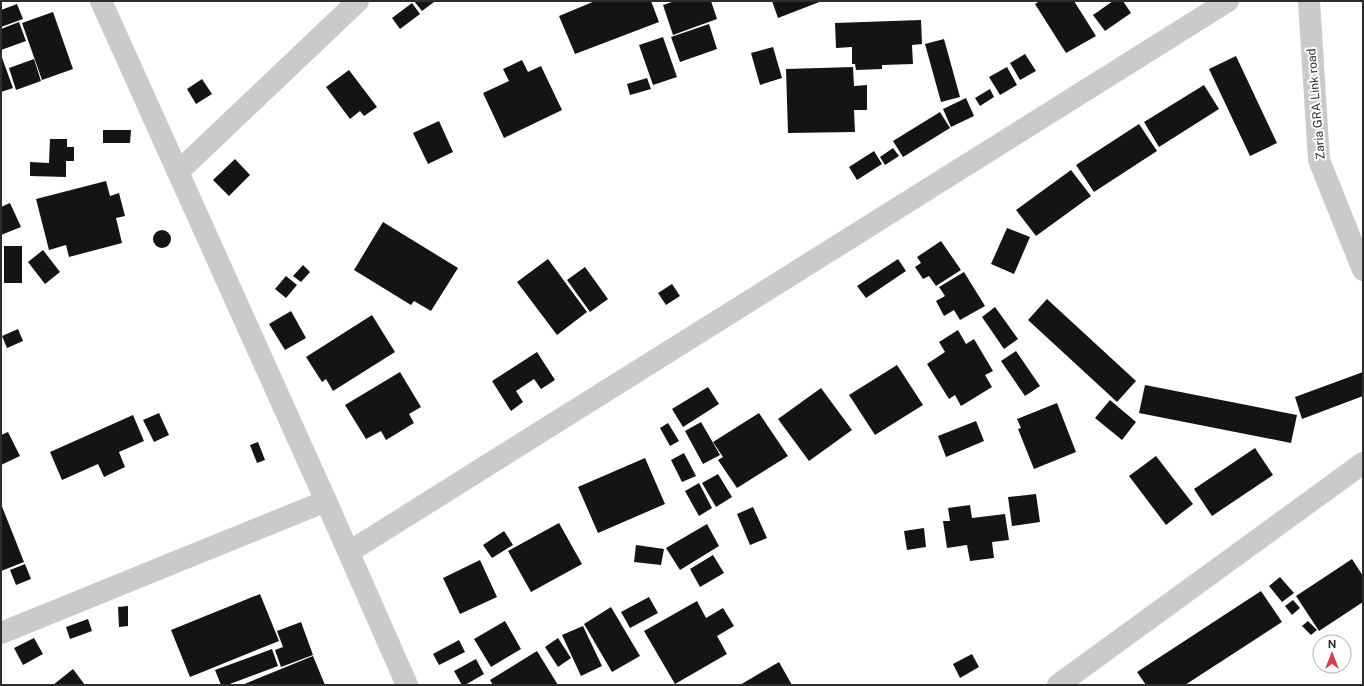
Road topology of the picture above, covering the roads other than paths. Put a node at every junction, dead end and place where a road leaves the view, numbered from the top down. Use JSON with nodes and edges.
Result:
{"nodes":[{"id":1,"x":101,"y":1,"type":"edge"},
{"id":2,"x":358,"y":1,"type":"edge"},
{"id":3,"x":1228,"y":1,"type":"edge"},
{"id":4,"x":1309,"y":1,"type":"edge"},
{"id":5,"x":178,"y":172,"type":"junction"},
{"id":6,"x":1363,"y":270,"type":"edge"},
{"id":7,"x":1363,"y":463,"type":"edge"},
{"id":8,"x":326,"y":501,"type":"junction"},
{"id":9,"x":349,"y":552,"type":"junction"},
{"id":10,"x":1,"y":634,"type":"edge"},
{"id":11,"x":407,"y":685,"type":"edge"},
{"id":12,"x":1058,"y":685,"type":"edge"}],
"edges":[{"from":1,"to":5,"type":"street"},
{"from":2,"to":5,"type":"street"},
{"from":3,"to":9,"type":"street"},
{"from":4,"to":6,"type":"street","name":"Zaria GRA Link road"},
{"from":5,"to":8,"type":"street"},
{"from":7,"to":12,"type":"street"},
{"from":8,"to":9,"type":"street"},
{"from":8,"to":10,"type":"street"},
{"from":9,"to":11,"type":"street"}]}
